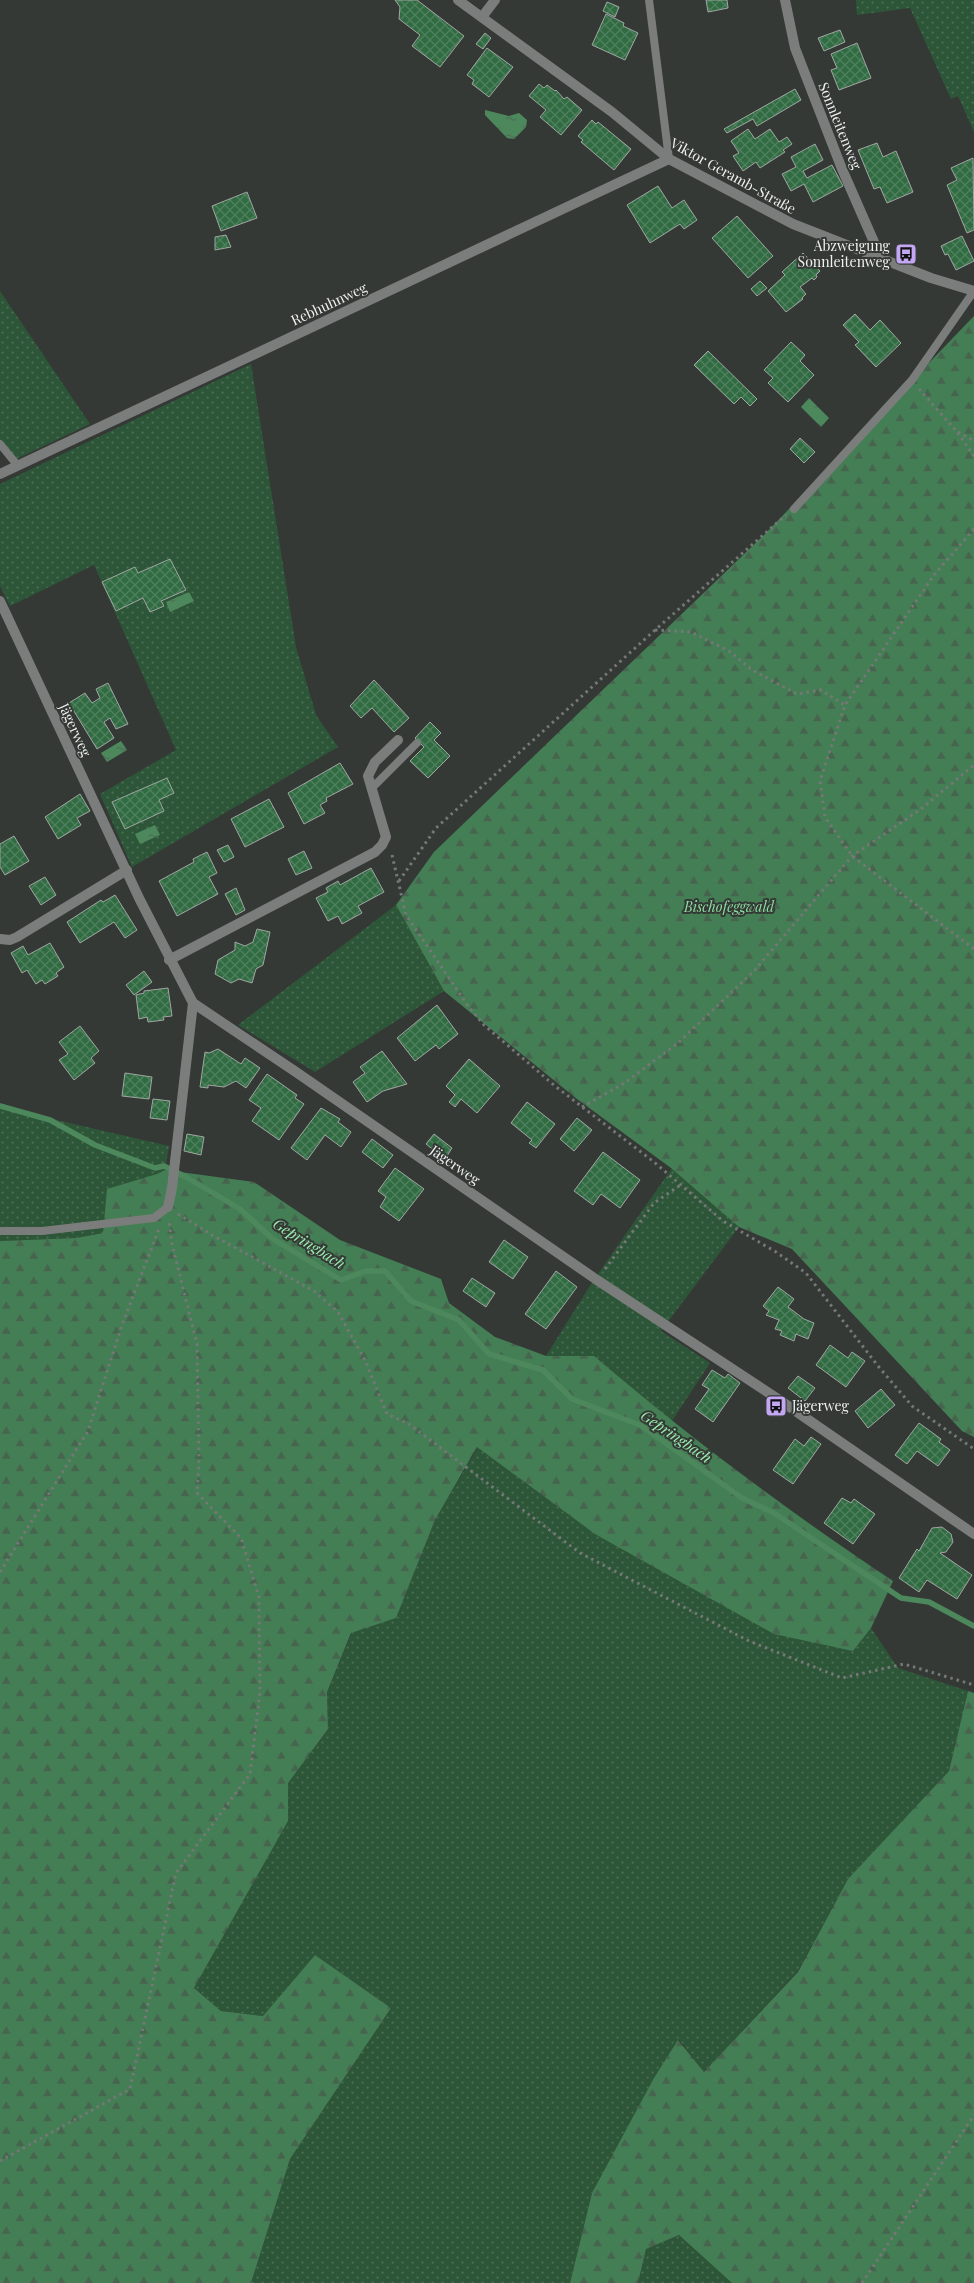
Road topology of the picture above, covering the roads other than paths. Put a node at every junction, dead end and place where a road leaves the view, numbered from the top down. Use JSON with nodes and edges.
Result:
{"nodes":[{"id":1,"x":458,"y":0,"type":"edge"},
{"id":2,"x":495,"y":0,"type":"edge"},
{"id":3,"x":650,"y":0,"type":"edge"},
{"id":4,"x":785,"y":0,"type":"edge"},
{"id":5,"x":482,"y":17,"type":"junction"},
{"id":6,"x":669,"y":159,"type":"junction"},
{"id":7,"x":881,"y":258,"type":"junction"},
{"id":8,"x":974,"y":291,"type":"edge"},
{"id":9,"x":0,"y":444,"type":"edge"},
{"id":10,"x":18,"y":466,"type":"junction"},
{"id":11,"x":0,"y":474,"type":"edge"},
{"id":12,"x":794,"y":508,"type":"road end"},
{"id":13,"x":0,"y":601,"type":"edge"},
{"id":14,"x":398,"y":740,"type":"dead end"},
{"id":15,"x":417,"y":743,"type":"dead end"},
{"id":16,"x":371,"y":789,"type":"junction"},
{"id":17,"x":127,"y":870,"type":"junction"},
{"id":18,"x":0,"y":939,"type":"edge"},
{"id":19,"x":170,"y":960,"type":"junction"},
{"id":20,"x":193,"y":1003,"type":"junction"},
{"id":21,"x":168,"y":1207,"type":"joint"},
{"id":22,"x":0,"y":1231,"type":"edge"},
{"id":23,"x":974,"y":1534,"type":"edge"}],
"edges":[{"from":1,"to":5,"type":"street","name":"Viktor Geramb-Straße"},
{"from":2,"to":5,"type":"street"},
{"from":3,"to":6,"type":"lane"},
{"from":4,"to":7,"type":"street","name":"Sonnleitenweg"},
{"from":5,"to":6,"type":"street","name":"Viktor Geramb-Straße"},
{"from":6,"to":7,"type":"street","name":"Viktor Geramb-Straße"},
{"from":6,"to":10,"type":"street","name":"Rebhuhnweg"},
{"from":7,"to":8,"type":"street","name":"Viktor Geramb-Straße"},
{"from":8,"to":12,"type":"lane","name":"Viktor Geramb-Straße"},
{"from":9,"to":10,"type":"lane"},
{"from":10,"to":11,"type":"street","name":"Rebhuhnweg"},
{"from":13,"to":17,"type":"street","name":"Jägerweg"},
{"from":14,"to":16,"type":"street"},
{"from":15,"to":16,"type":"lane"},
{"from":16,"to":19,"type":"street"},
{"from":17,"to":18,"type":"street"},
{"from":17,"to":19,"type":"street","name":"Jägerweg"},
{"from":19,"to":20,"type":"street","name":"Jägerweg"},
{"from":20,"to":21,"type":"street"},
{"from":20,"to":23,"type":"street","name":"Jägerweg"},
{"from":21,"to":22,"type":"lane"}]}
